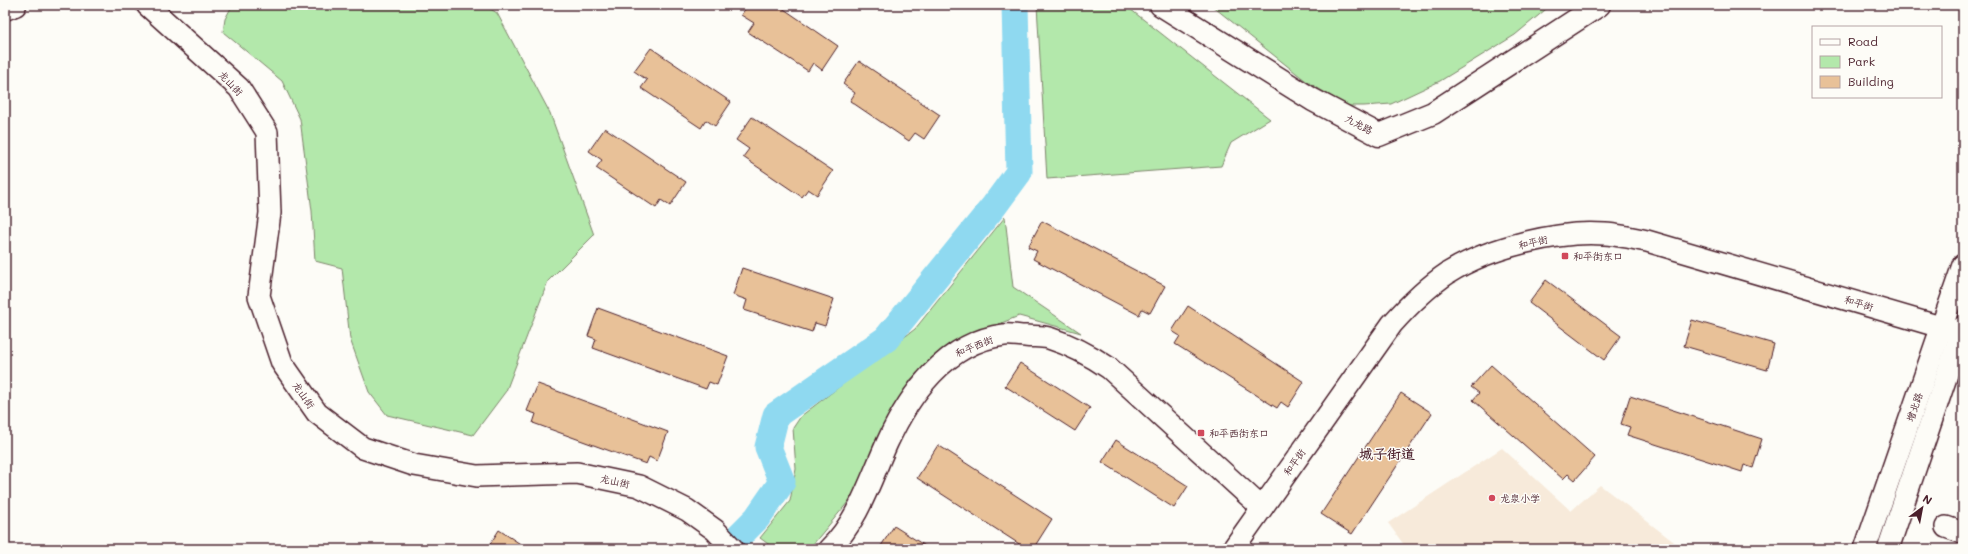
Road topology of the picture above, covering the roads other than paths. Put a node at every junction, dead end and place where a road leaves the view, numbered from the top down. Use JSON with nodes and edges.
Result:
{"nodes":[{"id":1,"x":15,"y":5,"type":"edge"},
{"id":2,"x":147,"y":5,"type":"edge"},
{"id":3,"x":1161,"y":5,"type":"edge"},
{"id":4,"x":1598,"y":5,"type":"edge"},
{"id":5,"x":5,"y":9,"type":"edge"},
{"id":6,"x":1963,"y":265,"type":"edge"},
{"id":7,"x":1955,"y":329,"type":"edge"},
{"id":8,"x":1262,"y":508,"type":"junction"},
{"id":9,"x":733,"y":549,"type":"edge"},
{"id":10,"x":829,"y":549,"type":"edge"},
{"id":11,"x":1233,"y":549,"type":"edge"},
{"id":12,"x":1866,"y":549,"type":"edge"},
{"id":13,"x":1888,"y":549,"type":"edge"}],
"edges":[{"from":1,"to":5,"type":"main road"},
{"from":2,"to":9,"type":"street","name":"龙山街"},
{"from":3,"to":4,"type":"main road","name":"九龙路"},
{"from":6,"to":7,"type":"street","name":"增北路"},
{"from":7,"to":8,"type":"street","name":"和平街"},
{"from":7,"to":12,"type":"street","name":"增北路"},
{"from":7,"to":13,"type":"street","name":"增北路"},
{"from":8,"to":10,"type":"street","name":"和平西街"},
{"from":8,"to":11,"type":"street","name":"和平街"}]}
